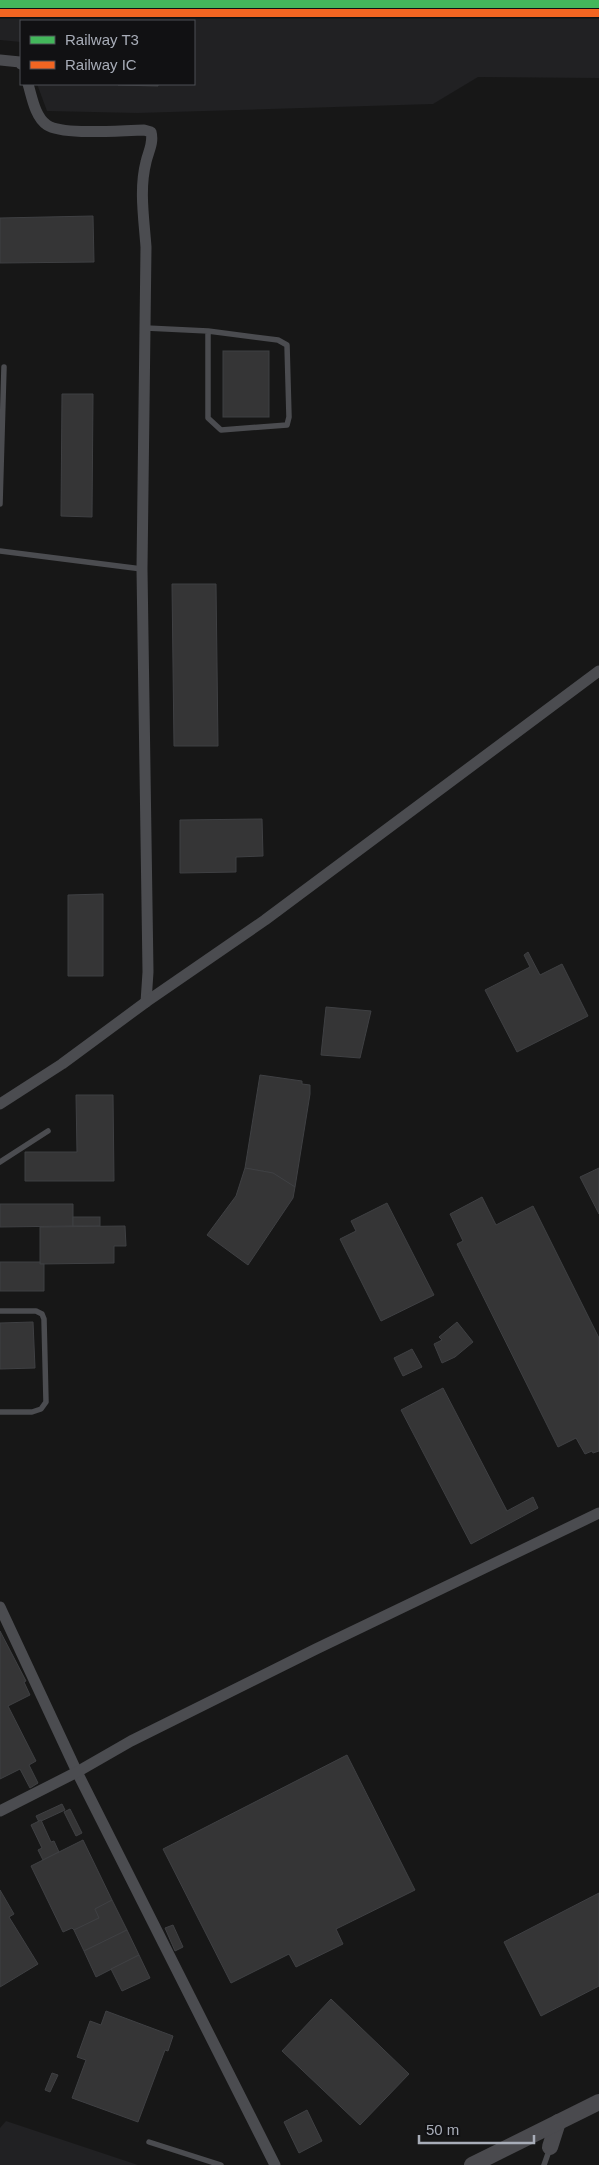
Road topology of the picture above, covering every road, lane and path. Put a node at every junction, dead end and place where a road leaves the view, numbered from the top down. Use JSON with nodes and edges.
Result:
{"nodes":[{"id":1,"x":0,"y":60,"type":"edge"},
{"id":2,"x":20,"y":62,"type":"edge"},
{"id":3,"x":28,"y":85,"type":"edge"},
{"id":4,"x":146,"y":328,"type":"junction"},
{"id":5,"x":208,"y":331,"type":"junction"},
{"id":6,"x":4,"y":367,"type":"dead end"},
{"id":7,"x":0,"y":504,"type":"edge"},
{"id":8,"x":0,"y":551,"type":"edge"},
{"id":9,"x":142,"y":569,"type":"junction"},
{"id":10,"x":599,"y":671,"type":"edge"},
{"id":11,"x":146,"y":1002,"type":"junction"},
{"id":12,"x":0,"y":1104,"type":"edge"},
{"id":13,"x":48,"y":1130,"type":"dead end"},
{"id":14,"x":0,"y":1162,"type":"edge"},
{"id":15,"x":0,"y":1310,"type":"edge"},
{"id":16,"x":0,"y":1412,"type":"edge"},
{"id":17,"x":599,"y":1513,"type":"edge"},
{"id":18,"x":0,"y":1607,"type":"edge"},
{"id":19,"x":77,"y":1772,"type":"junction"},
{"id":20,"x":0,"y":1811,"type":"edge"},
{"id":21,"x":599,"y":2102,"type":"edge"},
{"id":22,"x":558,"y":2122,"type":"junction"},
{"id":23,"x":149,"y":2142,"type":"dead end"},
{"id":24,"x":550,"y":2147,"type":"joint"},
{"id":25,"x":221,"y":2165,"type":"edge"},
{"id":26,"x":275,"y":2165,"type":"edge"},
{"id":27,"x":472,"y":2165,"type":"edge"},
{"id":28,"x":544,"y":2165,"type":"edge"}],
"edges":[{"from":1,"to":2,"type":"street"},
{"from":3,"to":4,"type":"street"},
{"from":4,"to":5,"type":"lane"},
{"from":4,"to":9,"type":"street"},
{"from":5,"to":5,"type":"lane"},
{"from":6,"to":7,"type":"lane"},
{"from":8,"to":9,"type":"lane"},
{"from":9,"to":11,"type":"street"},
{"from":10,"to":11,"type":"street"},
{"from":11,"to":12,"type":"street"},
{"from":13,"to":14,"type":"lane"},
{"from":15,"to":16,"type":"lane"},
{"from":17,"to":19,"type":"street"},
{"from":18,"to":19,"type":"street"},
{"from":19,"to":20,"type":"street"},
{"from":19,"to":26,"type":"street"},
{"from":21,"to":22,"type":"main road"},
{"from":22,"to":24,"type":"main road"},
{"from":22,"to":27,"type":"main road"},
{"from":23,"to":25,"type":"lane"},
{"from":24,"to":28,"type":"lane"}]}
